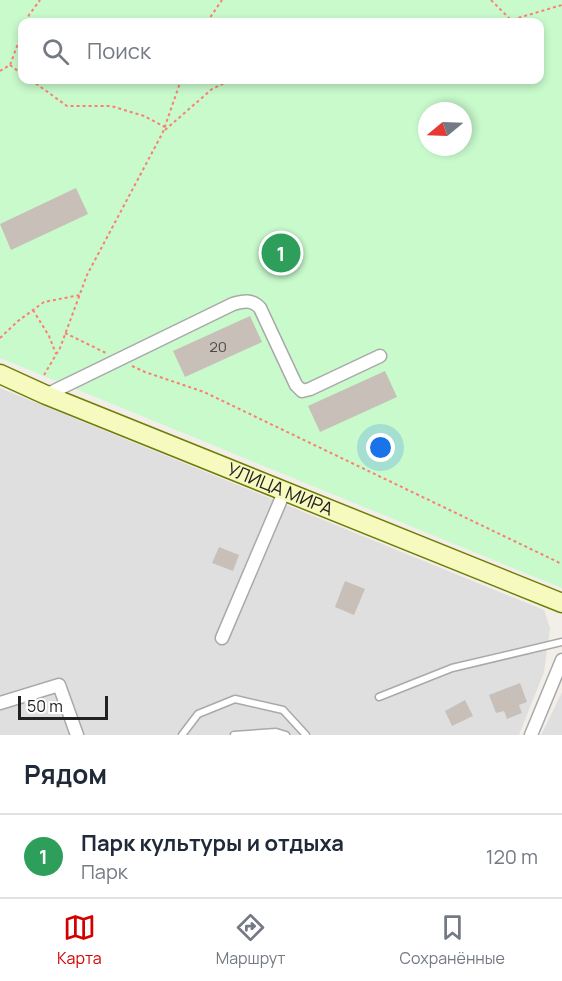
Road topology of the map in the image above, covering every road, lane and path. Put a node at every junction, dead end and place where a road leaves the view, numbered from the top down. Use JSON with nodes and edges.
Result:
{"nodes":[{"id":1,"x":39,"y":0,"type":"edge"},
{"id":2,"x":222,"y":0,"type":"edge"},
{"id":3,"x":491,"y":0,"type":"edge"},
{"id":4,"x":562,"y":5,"type":"edge"},
{"id":5,"x":28,"y":18,"type":"edge"},
{"id":6,"x":210,"y":18,"type":"edge"},
{"id":7,"x":509,"y":18,"type":"edge"},
{"id":8,"x":518,"y":18,"type":"edge"},
{"id":9,"x":18,"y":43,"type":"edge"},
{"id":10,"x":10,"y":64,"type":"junction"},
{"id":11,"x":0,"y":71,"type":"edge"},
{"id":12,"x":18,"y":71,"type":"edge"},
{"id":13,"x":37,"y":84,"type":"edge"},
{"id":14,"x":180,"y":84,"type":"edge"},
{"id":15,"x":223,"y":84,"type":"edge"},
{"id":16,"x":165,"y":127,"type":"junction"},
{"id":17,"x":163,"y":132,"type":"junction"},
{"id":18,"x":80,"y":295,"type":"junction"},
{"id":19,"x":33,"y":310,"type":"junction"},
{"id":20,"x":65,"y":333,"type":"junction"},
{"id":21,"x":0,"y":338,"type":"edge"},
{"id":22,"x":56,"y":354,"type":"junction"},
{"id":23,"x":380,"y":356,"type":"dead end"},
{"id":24,"x":119,"y":359,"type":"junction"},
{"id":25,"x":0,"y":374,"type":"edge"},
{"id":26,"x":44,"y":375,"type":"dead end"},
{"id":27,"x":46,"y":394,"type":"junction"},
{"id":28,"x":285,"y":490,"type":"junction"},
{"id":29,"x":562,"y":564,"type":"edge"},
{"id":30,"x":562,"y":603,"type":"edge"},
{"id":31,"x":222,"y":638,"type":"dead end"},
{"id":32,"x":562,"y":642,"type":"edge"},
{"id":33,"x":562,"y":660,"type":"edge"},
{"id":34,"x":557,"y":685,"type":"edge"},
{"id":35,"x":379,"y":697,"type":"dead end"},
{"id":36,"x":0,"y":703,"type":"edge"},
{"id":37,"x":78,"y":734,"type":"edge"},
{"id":38,"x":182,"y":735,"type":"edge"},
{"id":39,"x":234,"y":735,"type":"edge"},
{"id":40,"x":286,"y":735,"type":"edge"},
{"id":41,"x":306,"y":735,"type":"edge"},
{"id":42,"x":531,"y":735,"type":"edge"}],
"edges":[{"from":1,"to":5,"type":"path"},
{"from":2,"to":6,"type":"path"},
{"from":3,"to":7,"type":"path"},
{"from":4,"to":8,"type":"path"},
{"from":9,"to":10,"type":"path"},
{"from":10,"to":11,"type":"path"},
{"from":10,"to":12,"type":"path"},
{"from":13,"to":16,"type":"path"},
{"from":14,"to":16,"type":"path"},
{"from":15,"to":17,"type":"path"},
{"from":16,"to":17,"type":"path"},
{"from":17,"to":18,"type":"path"},
{"from":18,"to":19,"type":"path"},
{"from":18,"to":20,"type":"path"},
{"from":19,"to":21,"type":"path"},
{"from":19,"to":22,"type":"path"},
{"from":20,"to":22,"type":"path"},
{"from":20,"to":24,"type":"path"},
{"from":22,"to":26,"type":"path"},
{"from":23,"to":24,"type":"street"},
{"from":24,"to":27,"type":"street"},
{"from":24,"to":29,"type":"path"},
{"from":25,"to":27,"type":"street","name":"УЛИЦА МИРА"},
{"from":27,"to":28,"type":"street","name":"УЛИЦА МИРА"},
{"from":28,"to":30,"type":"street","name":"УЛИЦА МИРА"},
{"from":28,"to":31,"type":"street"},
{"from":32,"to":35,"type":"lane"},
{"from":33,"to":34,"type":"street"},
{"from":34,"to":42,"type":"street"},
{"from":36,"to":37,"type":"street"},
{"from":38,"to":41,"type":"lane"},
{"from":39,"to":40,"type":"lane"}]}
